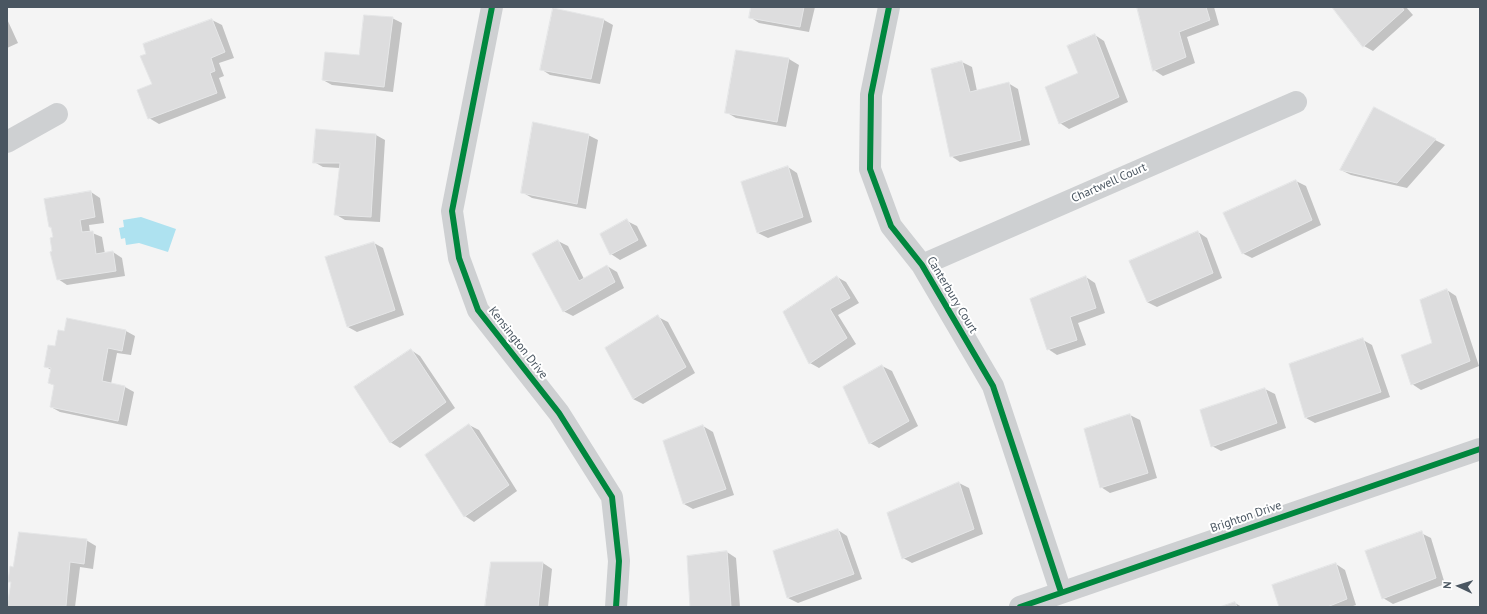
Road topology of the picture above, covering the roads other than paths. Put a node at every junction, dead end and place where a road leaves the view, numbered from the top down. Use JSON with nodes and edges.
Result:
{"nodes":[{"id":1,"x":492,"y":7,"type":"edge"},
{"id":2,"x":889,"y":7,"type":"edge"},
{"id":3,"x":1296,"y":102,"type":"dead end"},
{"id":4,"x":57,"y":114,"type":"dead end"},
{"id":5,"x":7,"y":142,"type":"edge"},
{"id":6,"x":922,"y":265,"type":"junction"},
{"id":7,"x":1480,"y":449,"type":"edge"},
{"id":8,"x":1061,"y":592,"type":"junction"},
{"id":9,"x":616,"y":607,"type":"edge"},
{"id":10,"x":1020,"y":607,"type":"edge"}],
"edges":[{"from":1,"to":9,"type":"street","name":"Kensington Drive"},
{"from":2,"to":6,"type":"street","name":"Canterbury Court"},
{"from":3,"to":6,"type":"street","name":"Chartwell Court"},
{"from":4,"to":5,"type":"street"},
{"from":6,"to":8,"type":"street","name":"Canterbury Court"},
{"from":7,"to":8,"type":"street","name":"Brighton Drive"},
{"from":8,"to":10,"type":"street","name":"Brighton Drive"}]}
